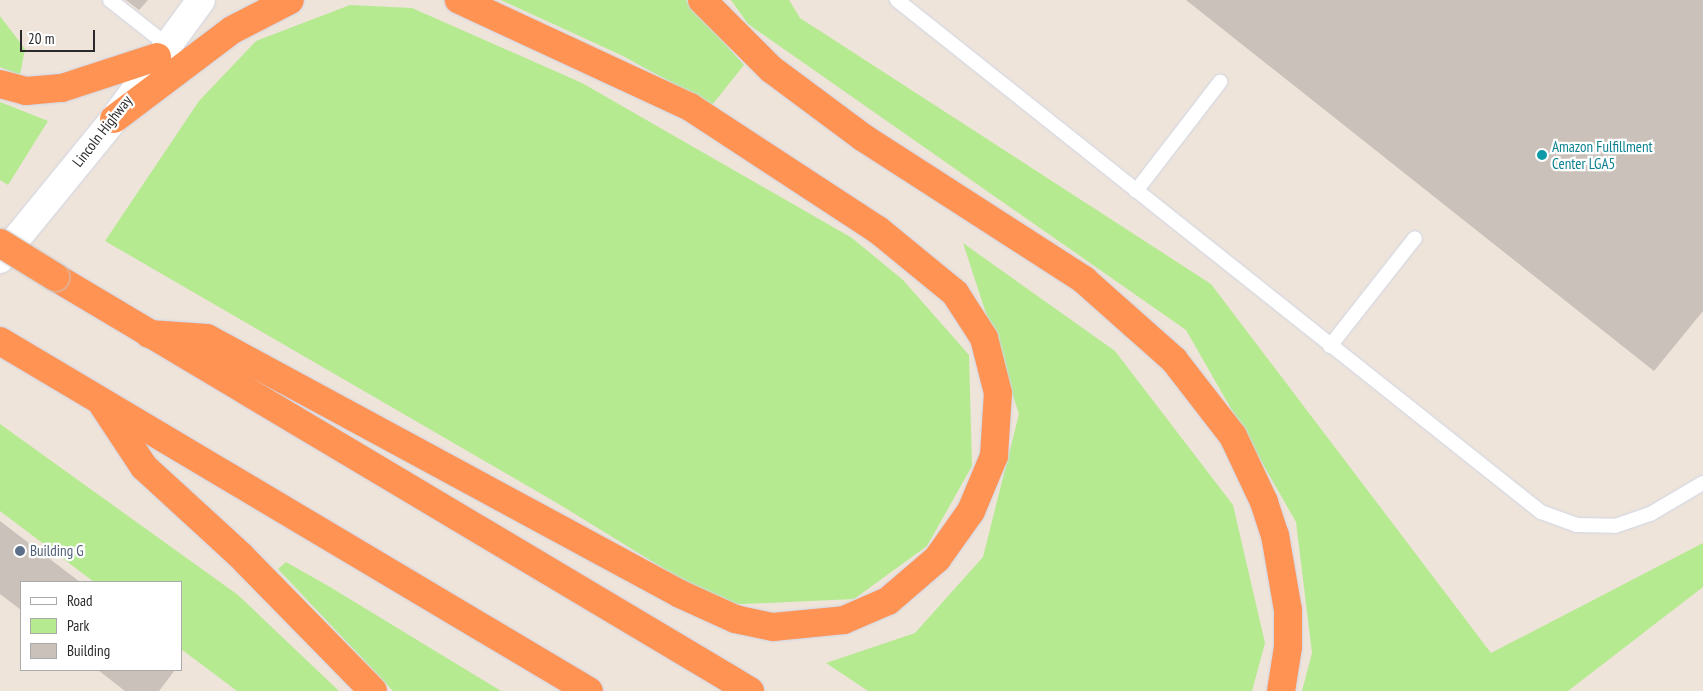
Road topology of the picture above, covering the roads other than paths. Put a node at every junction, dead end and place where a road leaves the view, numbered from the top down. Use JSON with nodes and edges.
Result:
{"nodes":[{"id":1,"x":110,"y":0,"type":"edge"},
{"id":2,"x":201,"y":0,"type":"edge"},
{"id":3,"x":290,"y":0,"type":"edge"},
{"id":4,"x":459,"y":0,"type":"edge"},
{"id":5,"x":702,"y":0,"type":"edge"},
{"id":6,"x":897,"y":0,"type":"edge"},
{"id":7,"x":162,"y":51,"type":"junction"},
{"id":8,"x":1220,"y":82,"type":"dead end"},
{"id":9,"x":0,"y":84,"type":"edge"},
{"id":10,"x":114,"y":119,"type":"junction"},
{"id":11,"x":1136,"y":191,"type":"junction"},
{"id":12,"x":1415,"y":238,"type":"dead end"},
{"id":13,"x":0,"y":243,"type":"edge"},
{"id":14,"x":0,"y":259,"type":"edge"},
{"id":15,"x":150,"y":334,"type":"junction"},
{"id":16,"x":1,"y":342,"type":"edge"},
{"id":17,"x":1330,"y":346,"type":"junction"},
{"id":18,"x":100,"y":399,"type":"junction"},
{"id":19,"x":1703,"y":483,"type":"edge"},
{"id":20,"x":373,"y":691,"type":"edge"},
{"id":21,"x":589,"y":691,"type":"edge"},
{"id":22,"x":750,"y":691,"type":"edge"},
{"id":23,"x":1281,"y":691,"type":"edge"}],
"edges":[{"from":1,"to":7,"type":"lane"},
{"from":2,"to":7,"type":"street","name":"Lincoln Highway"},
{"from":3,"to":10,"type":"highway"},
{"from":4,"to":15,"type":"highway"},
{"from":5,"to":23,"type":"highway"},
{"from":6,"to":11,"type":"lane"},
{"from":7,"to":9,"type":"highway"},
{"from":7,"to":10,"type":"street","name":"Lincoln Highway"},
{"from":8,"to":11,"type":"lane"},
{"from":10,"to":14,"type":"street","name":"Lincoln Highway"},
{"from":11,"to":17,"type":"lane"},
{"from":12,"to":17,"type":"lane"},
{"from":13,"to":15,"type":"highway","bridge":true},
{"from":15,"to":22,"type":"highway"},
{"from":16,"to":18,"type":"highway"},
{"from":17,"to":19,"type":"lane"},
{"from":18,"to":20,"type":"highway"},
{"from":18,"to":21,"type":"highway"}]}
